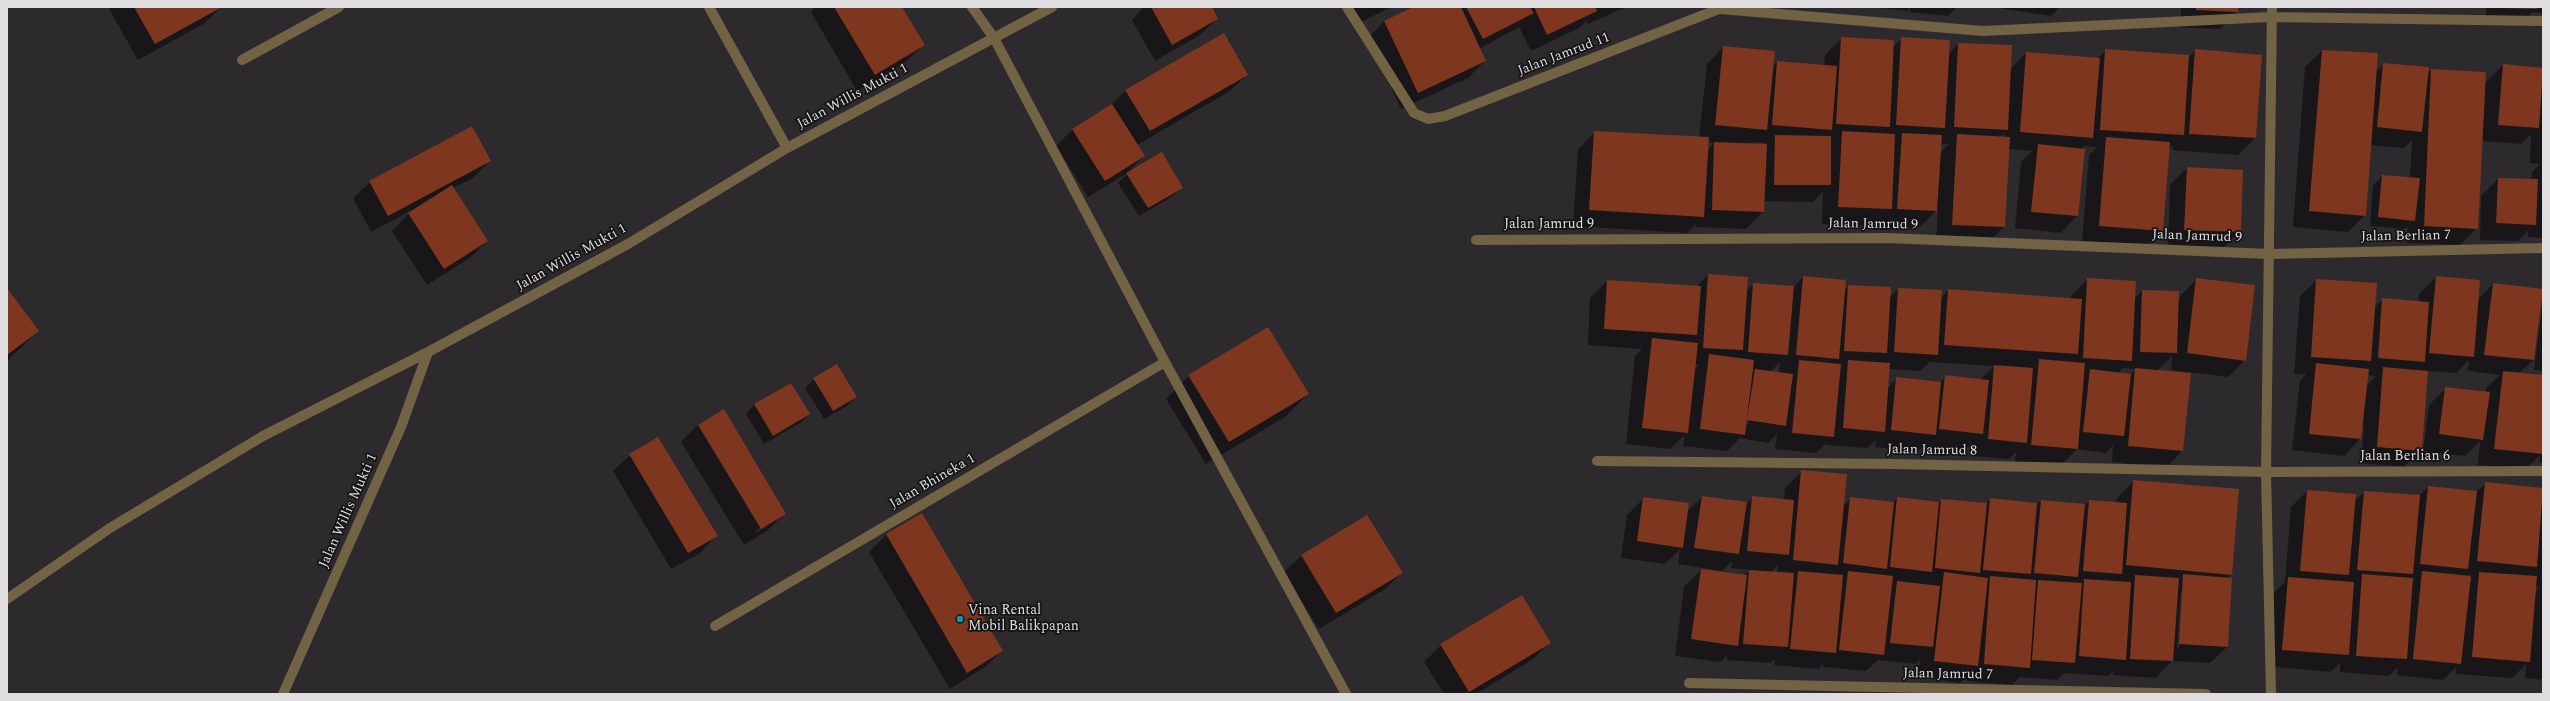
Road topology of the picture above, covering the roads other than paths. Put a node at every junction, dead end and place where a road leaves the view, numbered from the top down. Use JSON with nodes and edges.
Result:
{"nodes":[{"id":1,"x":339,"y":7,"type":"edge"},
{"id":2,"x":709,"y":7,"type":"edge"},
{"id":3,"x":972,"y":7,"type":"edge"},
{"id":4,"x":1052,"y":7,"type":"edge"},
{"id":5,"x":1346,"y":7,"type":"edge"},
{"id":6,"x":1722,"y":8,"type":"edge"},
{"id":7,"x":2271,"y":12,"type":"edge"},
{"id":8,"x":2543,"y":21,"type":"edge"},
{"id":9,"x":994,"y":38,"type":"junction"},
{"id":10,"x":242,"y":60,"type":"dead end"},
{"id":11,"x":787,"y":148,"type":"junction"},
{"id":12,"x":1476,"y":240,"type":"dead end"},
{"id":13,"x":2543,"y":248,"type":"edge"},
{"id":14,"x":2270,"y":254,"type":"junction"},
{"id":15,"x":428,"y":352,"type":"junction"},
{"id":16,"x":1165,"y":362,"type":"junction"},
{"id":17,"x":1597,"y":461,"type":"dead end"},
{"id":18,"x":2543,"y":471,"type":"edge"},
{"id":19,"x":2266,"y":472,"type":"junction"},
{"id":20,"x":7,"y":599,"type":"edge"},
{"id":21,"x":714,"y":626,"type":"dead end"},
{"id":22,"x":1689,"y":683,"type":"dead end"},
{"id":23,"x":283,"y":694,"type":"edge"},
{"id":24,"x":1346,"y":694,"type":"edge"},
{"id":25,"x":2206,"y":694,"type":"edge"},
{"id":26,"x":2271,"y":694,"type":"edge"}],
"edges":[{"from":1,"to":10,"type":"street"},
{"from":2,"to":11,"type":"street"},
{"from":3,"to":9,"type":"street"},
{"from":4,"to":9,"type":"street","name":"Jalan Willis Mukti 1"},
{"from":5,"to":6,"type":"street","name":"Jalan Jamrud 11"},
{"from":6,"to":7,"type":"street"},
{"from":7,"to":8,"type":"street"},
{"from":7,"to":14,"type":"street"},
{"from":9,"to":11,"type":"street","name":"Jalan Willis Mukti 1"},
{"from":9,"to":16,"type":"street"},
{"from":11,"to":15,"type":"street","name":"Jalan Willis Mukti 1"},
{"from":12,"to":14,"type":"street","name":"Jalan Jamrud 9"},
{"from":13,"to":14,"type":"street","name":"Jalan Berlian 7"},
{"from":14,"to":19,"type":"street"},
{"from":15,"to":20,"type":"street"},
{"from":15,"to":23,"type":"street","name":"Jalan Willis Mukti 1"},
{"from":16,"to":21,"type":"street","name":"Jalan Bhineka 1"},
{"from":16,"to":24,"type":"street"},
{"from":17,"to":19,"type":"street","name":"Jalan Jamrud 8"},
{"from":18,"to":19,"type":"street","name":"Jalan Berlian 6"},
{"from":19,"to":26,"type":"street"},
{"from":22,"to":25,"type":"street","name":"Jalan Jamrud 7"}]}
